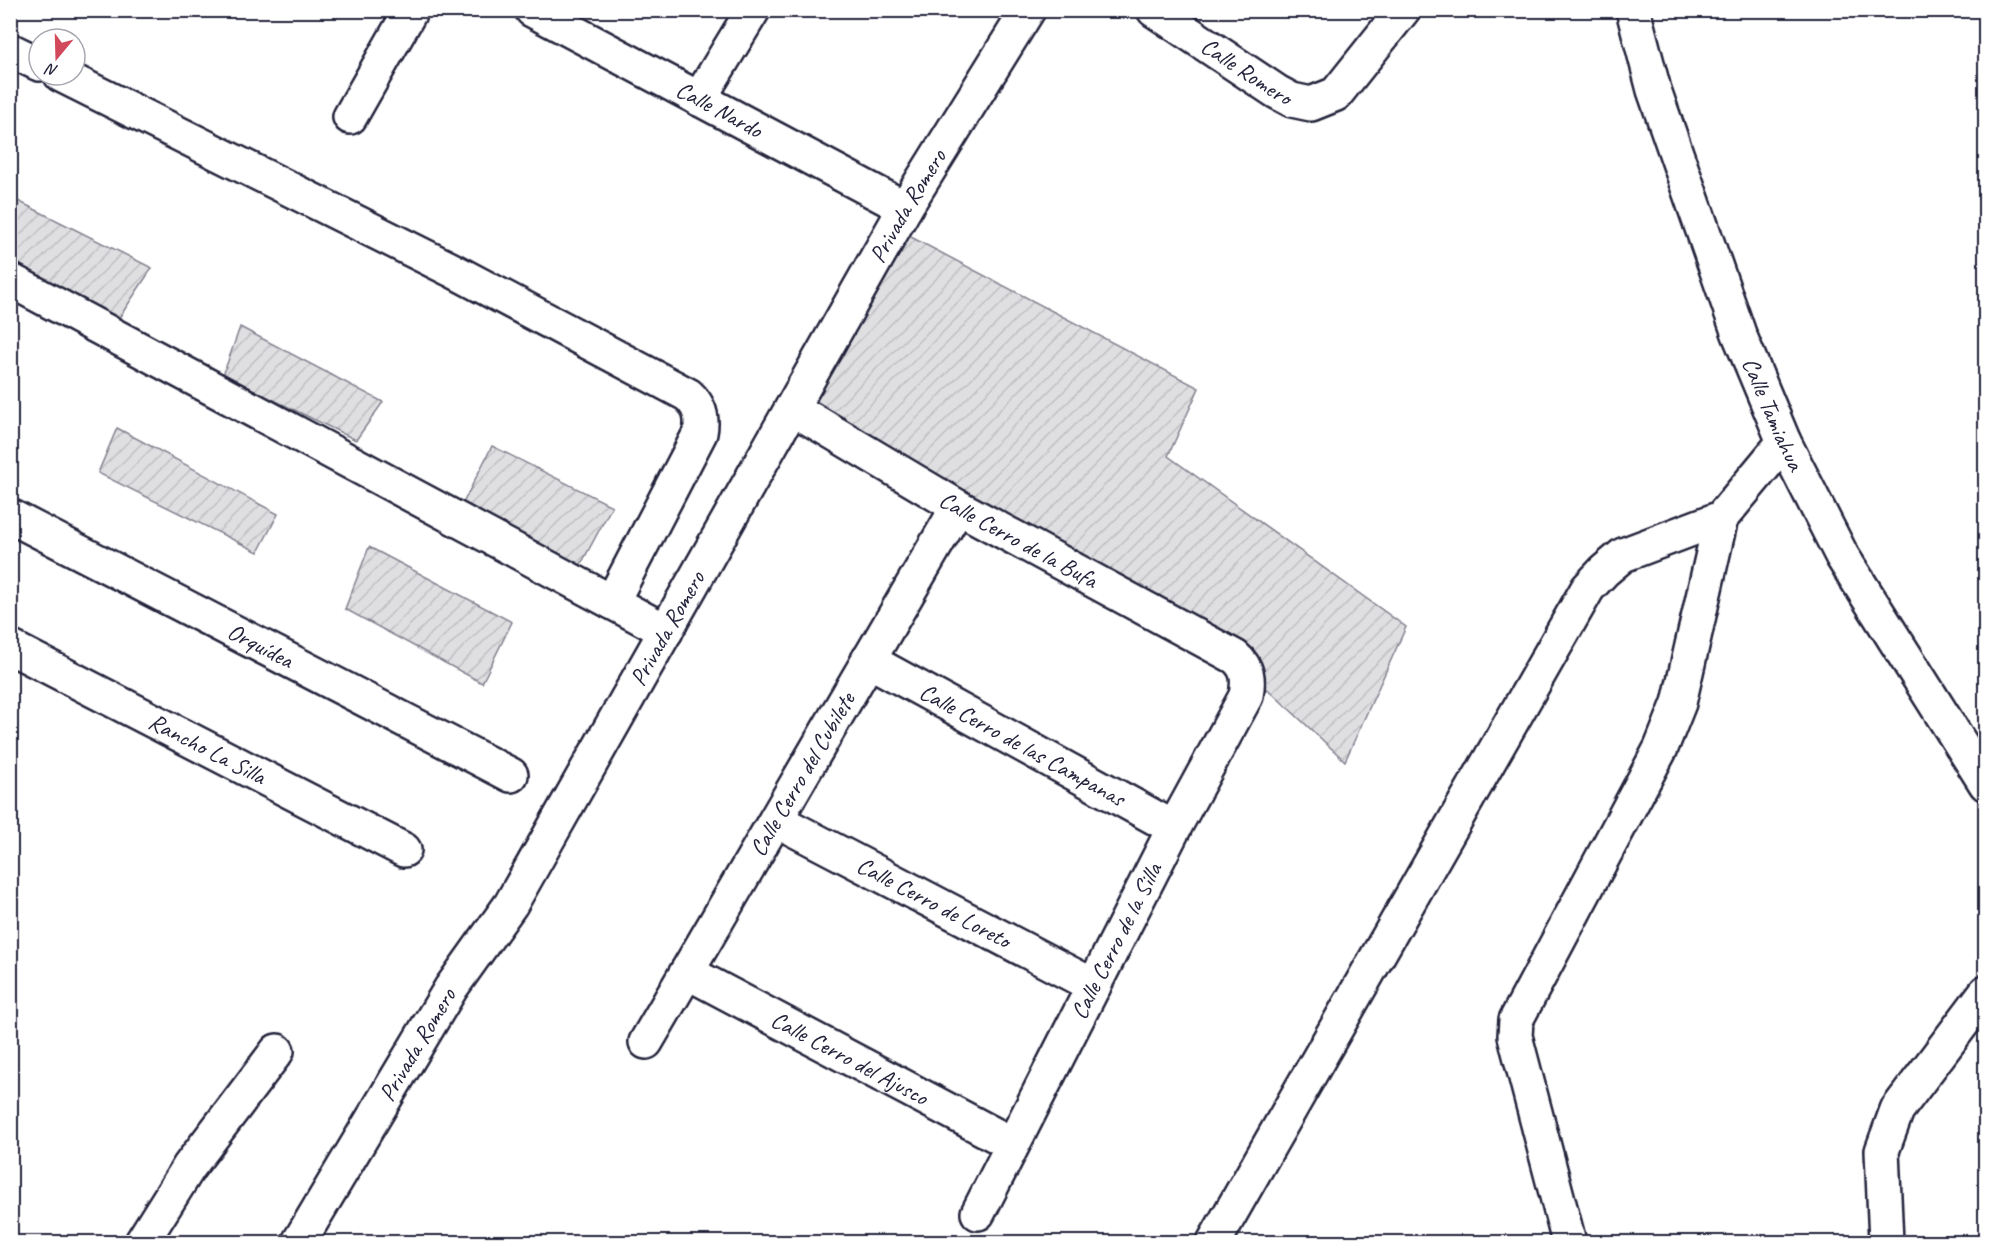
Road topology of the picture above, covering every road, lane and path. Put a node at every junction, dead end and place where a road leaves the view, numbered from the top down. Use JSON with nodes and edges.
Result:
{"nodes":[{"id":1,"x":411,"y":10,"type":"edge"},
{"id":2,"x":532,"y":10,"type":"edge"},
{"id":3,"x":753,"y":10,"type":"edge"},
{"id":4,"x":1028,"y":10,"type":"edge"},
{"id":5,"x":1154,"y":10,"type":"edge"},
{"id":6,"x":1403,"y":10,"type":"edge"},
{"id":7,"x":1633,"y":10,"type":"edge"},
{"id":8,"x":10,"y":50,"type":"edge"},
{"id":9,"x":27,"y":58,"type":"edge"},
{"id":10,"x":85,"y":87,"type":"edge"},
{"id":11,"x":699,"y":99,"type":"junction"},
{"id":12,"x":350,"y":117,"type":"dead end"},
{"id":13,"x":905,"y":208,"type":"junction"},
{"id":14,"x":12,"y":281,"type":"edge"},
{"id":15,"x":792,"y":408,"type":"junction"},
{"id":16,"x":1784,"y":442,"type":"junction"},
{"id":17,"x":958,"y":507,"type":"junction"},
{"id":18,"x":10,"y":516,"type":"edge"},
{"id":19,"x":1721,"y":519,"type":"junction"},
{"id":20,"x":612,"y":602,"type":"junction"},
{"id":21,"x":666,"y":631,"type":"junction"},
{"id":22,"x":10,"y":647,"type":"edge"},
{"id":23,"x":868,"y":660,"type":"junction"},
{"id":24,"x":1246,"y":669,"type":"joint"},
{"id":25,"x":511,"y":775,"type":"dead end"},
{"id":26,"x":1986,"y":784,"type":"edge"},
{"id":27,"x":776,"y":820,"type":"junction"},
{"id":28,"x":1174,"y":828,"type":"junction"},
{"id":29,"x":404,"y":850,"type":"dead end"},
{"id":30,"x":687,"y":972,"type":"junction"},
{"id":31,"x":1094,"y":986,"type":"junction"},
{"id":32,"x":1986,"y":992,"type":"edge"},
{"id":33,"x":646,"y":1042,"type":"dead end"},
{"id":34,"x":277,"y":1051,"type":"dead end"},
{"id":35,"x":1012,"y":1144,"type":"junction"},
{"id":36,"x":978,"y":1213,"type":"dead end"},
{"id":37,"x":142,"y":1242,"type":"edge"},
{"id":38,"x":299,"y":1242,"type":"edge"},
{"id":39,"x":1214,"y":1242,"type":"edge"},
{"id":40,"x":1569,"y":1242,"type":"edge"},
{"id":41,"x":1886,"y":1242,"type":"edge"}],
"edges":[{"from":1,"to":12,"type":"street"},
{"from":2,"to":11,"type":"street","name":"Calle Nardo"},
{"from":3,"to":11,"type":"street"},
{"from":4,"to":13,"type":"street","name":"Privada Romero"},
{"from":5,"to":6,"type":"street","name":"Calle Romero"},
{"from":7,"to":16,"type":"street","name":"Calle Tamiahua"},
{"from":8,"to":9,"type":"street"},
{"from":10,"to":20,"type":"street"},
{"from":11,"to":13,"type":"street","name":"Calle Nardo"},
{"from":13,"to":15,"type":"street","name":"Privada Romero"},
{"from":14,"to":20,"type":"street"},
{"from":15,"to":17,"type":"street","name":"Calle Cerro de la Bufa"},
{"from":15,"to":21,"type":"street","name":"Privada Romero"},
{"from":16,"to":19,"type":"street"},
{"from":16,"to":26,"type":"street","name":"Calle Tamiahua"},
{"from":17,"to":23,"type":"street","name":"Calle Cerro del Cubilete"},
{"from":17,"to":24,"type":"street","name":"Calle Cerro de la Bufa"},
{"from":18,"to":25,"type":"street","name":"Orquídea"},
{"from":19,"to":39,"type":"street"},
{"from":19,"to":40,"type":"street"},
{"from":20,"to":21,"type":"street"},
{"from":21,"to":38,"type":"street","name":"Privada Romero"},
{"from":22,"to":29,"type":"street","name":"Rancho La Silla"},
{"from":23,"to":27,"type":"street","name":"Calle Cerro del Cubilete"},
{"from":23,"to":28,"type":"street","name":"Calle Cerro de las Campanas"},
{"from":24,"to":28,"type":"street","name":"Calle Cerro de la Silla"},
{"from":27,"to":30,"type":"street","name":"Calle Cerro del Cubilete"},
{"from":27,"to":31,"type":"street","name":"Calle Cerro de Loreto"},
{"from":28,"to":31,"type":"street","name":"Calle Cerro de la Silla"},
{"from":30,"to":33,"type":"street","name":"Calle Cerro del Cubilete"},
{"from":30,"to":35,"type":"street","name":"Calle Cerro del Ajusco"},
{"from":31,"to":35,"type":"street","name":"Calle Cerro de la Silla"},
{"from":32,"to":41,"type":"street"},
{"from":34,"to":37,"type":"street"},
{"from":35,"to":36,"type":"street","name":"Calle Cerro de la Silla"}]}
